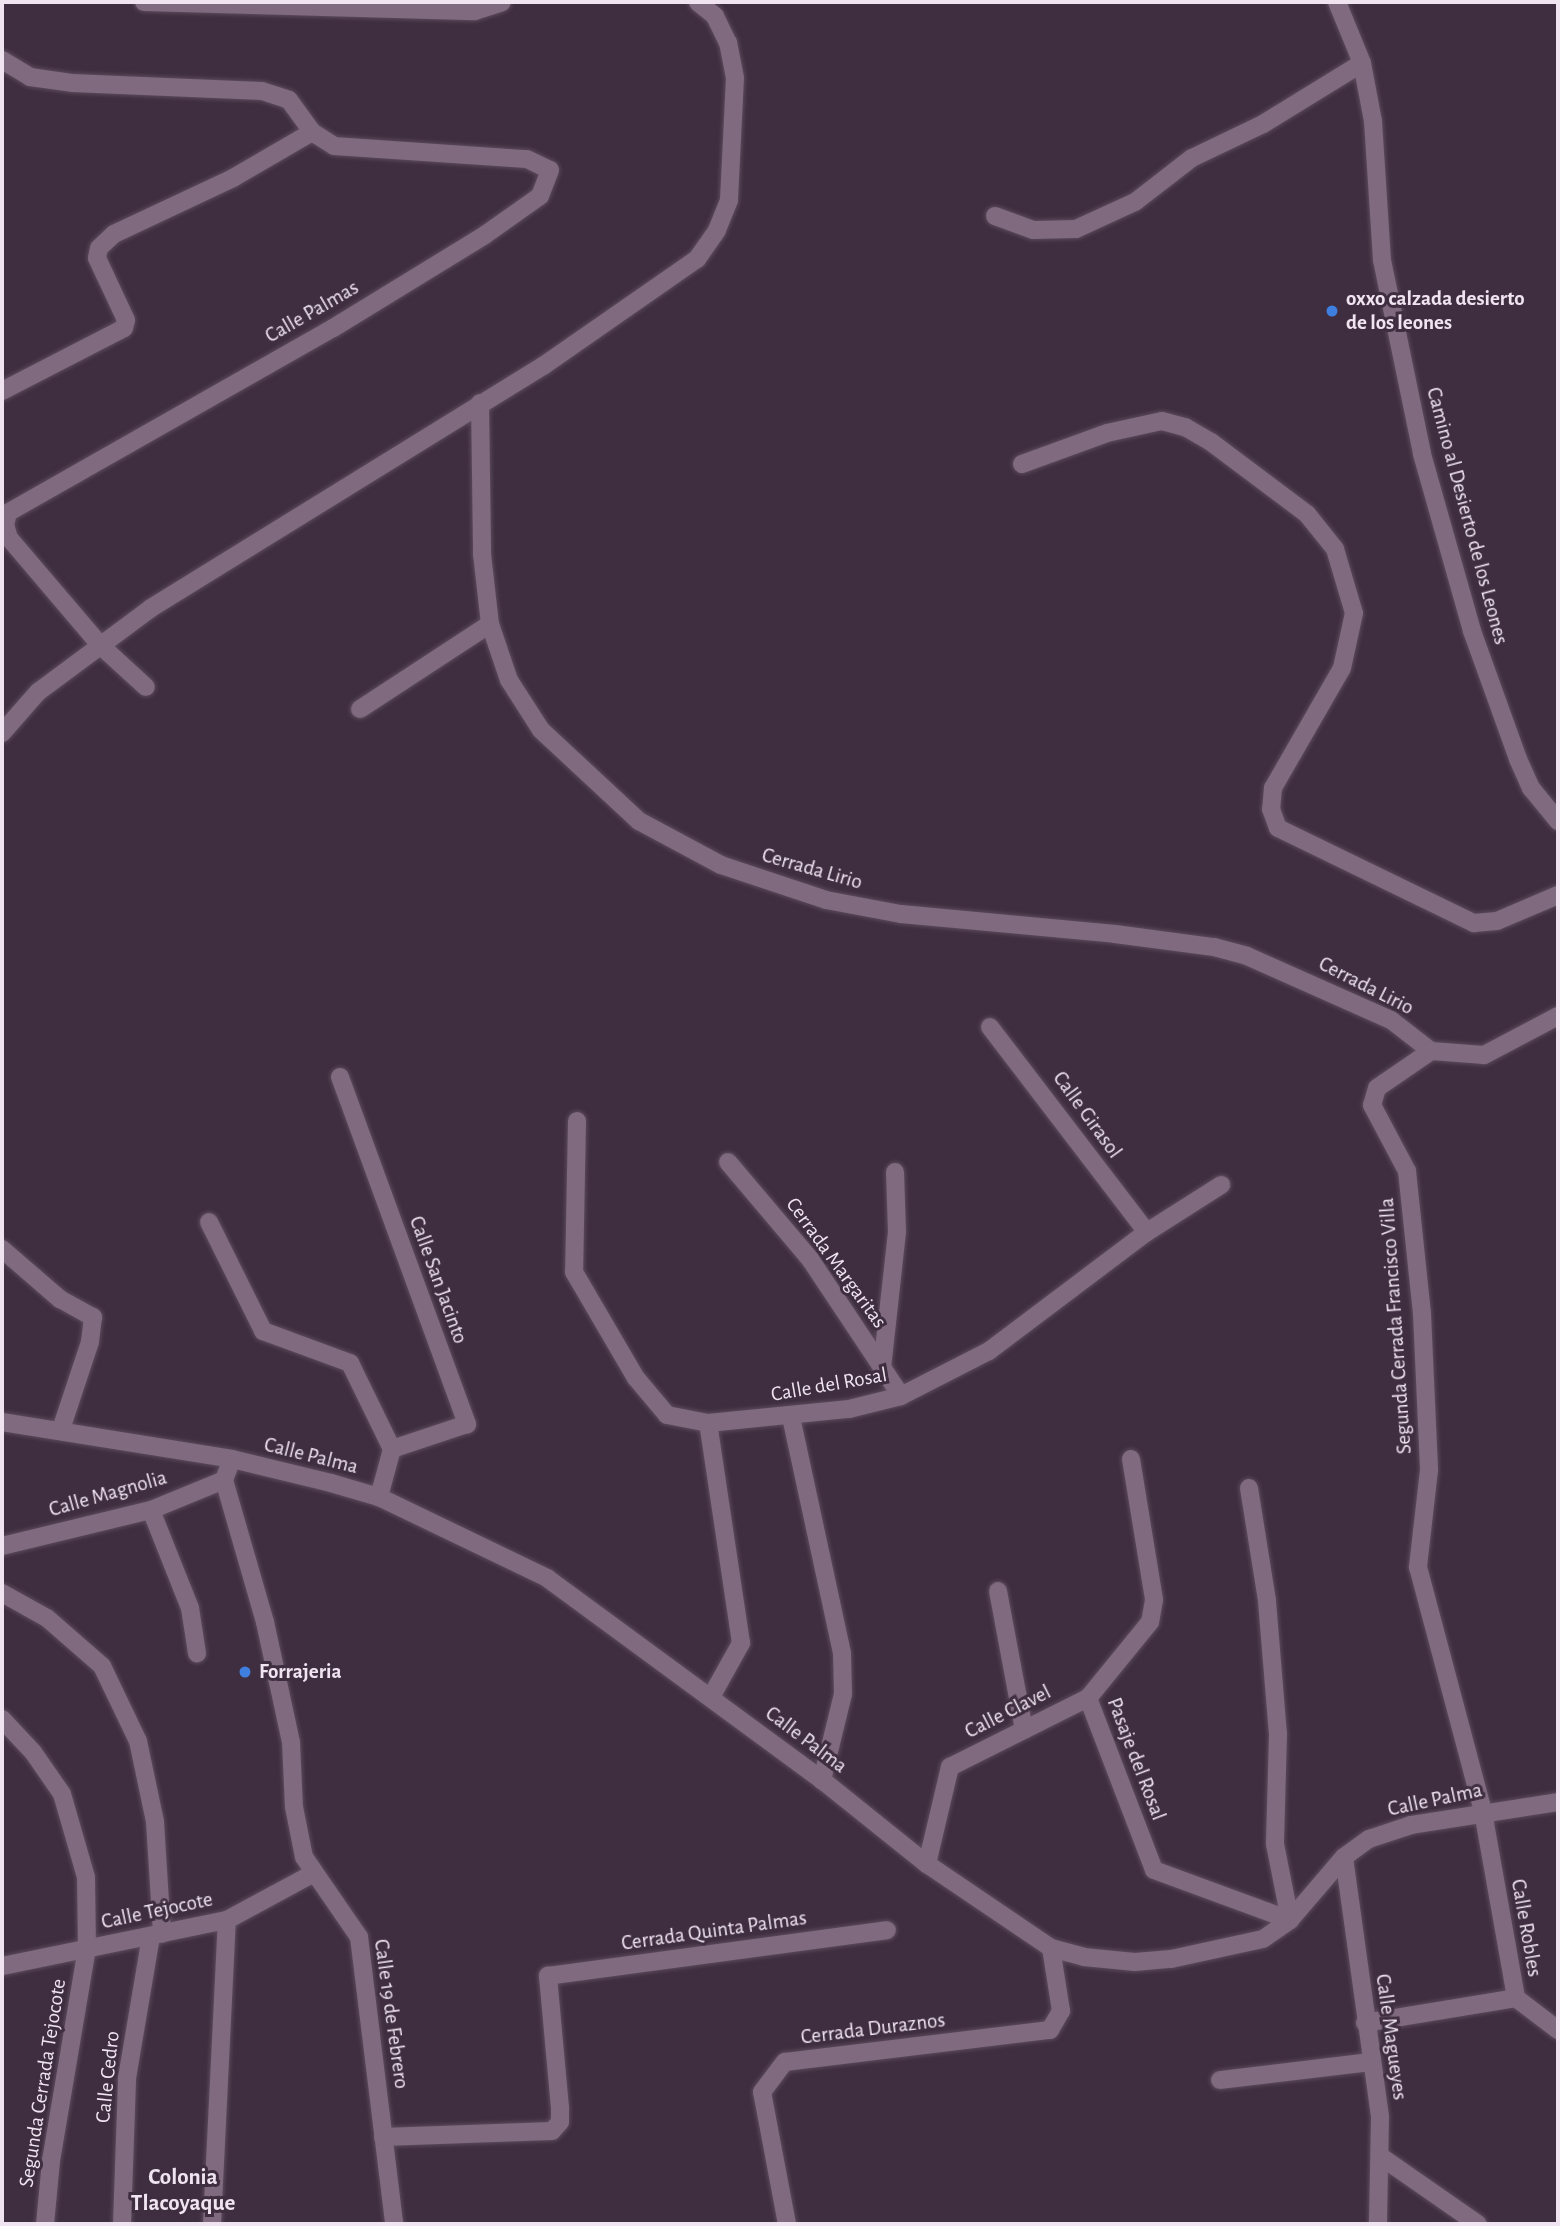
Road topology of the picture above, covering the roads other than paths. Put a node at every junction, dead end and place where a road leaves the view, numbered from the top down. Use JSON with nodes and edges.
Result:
{"nodes":[{"id":1,"x":144,"y":2,"type":"edge"},
{"id":2,"x":502,"y":2,"type":"edge"},
{"id":3,"x":698,"y":2,"type":"edge"},
{"id":4,"x":1337,"y":2,"type":"edge"},
{"id":5,"x":2,"y":60,"type":"edge"},
{"id":6,"x":1362,"y":63,"type":"junction"},
{"id":7,"x":312,"y":131,"type":"junction"},
{"id":8,"x":995,"y":216,"type":"dead end"},
{"id":9,"x":2,"y":391,"type":"edge"},
{"id":10,"x":480,"y":403,"type":"junction"},
{"id":11,"x":1022,"y":464,"type":"dead end"},
{"id":12,"x":490,"y":624,"type":"junction"},
{"id":13,"x":100,"y":645,"type":"junction"},
{"id":14,"x":146,"y":687,"type":"dead end"},
{"id":15,"x":360,"y":709,"type":"dead end"},
{"id":16,"x":2,"y":733,"type":"edge"},
{"id":17,"x":1558,"y":821,"type":"edge"},
{"id":18,"x":1558,"y":895,"type":"edge"},
{"id":19,"x":1558,"y":1016,"type":"edge"},
{"id":20,"x":990,"y":1027,"type":"dead end"},
{"id":21,"x":1431,"y":1051,"type":"junction"},
{"id":22,"x":340,"y":1077,"type":"dead end"},
{"id":23,"x":578,"y":1121,"type":"dead end"},
{"id":24,"x":728,"y":1162,"type":"dead end"},
{"id":25,"x":895,"y":1172,"type":"dead end"},
{"id":26,"x":1221,"y":1185,"type":"dead end"},
{"id":27,"x":209,"y":1222,"type":"dead end"},
{"id":28,"x":1147,"y":1232,"type":"junction"},
{"id":29,"x":2,"y":1249,"type":"edge"},
{"id":30,"x":882,"y":1368,"type":"junction"},
{"id":31,"x":901,"y":1396,"type":"junction"},
{"id":32,"x":791,"y":1417,"type":"junction"},
{"id":33,"x":2,"y":1422,"type":"edge"},
{"id":34,"x":708,"y":1423,"type":"junction"},
{"id":35,"x":61,"y":1429,"type":"junction"},
{"id":36,"x":392,"y":1449,"type":"junction"},
{"id":37,"x":232,"y":1459,"type":"junction"},
{"id":38,"x":1131,"y":1459,"type":"dead end"},
{"id":39,"x":224,"y":1480,"type":"junction"},
{"id":40,"x":1249,"y":1488,"type":"dead end"},
{"id":41,"x":379,"y":1497,"type":"junction"},
{"id":42,"x":152,"y":1510,"type":"junction"},
{"id":43,"x":2,"y":1546,"type":"edge"},
{"id":44,"x":998,"y":1591,"type":"dead end"},
{"id":45,"x":2,"y":1593,"type":"edge"},
{"id":46,"x":197,"y":1653,"type":"dead end"},
{"id":47,"x":711,"y":1697,"type":"junction"},
{"id":48,"x":1088,"y":1698,"type":"junction"},
{"id":49,"x":2,"y":1719,"type":"edge"},
{"id":50,"x":1024,"y":1730,"type":"junction"},
{"id":51,"x":822,"y":1780,"type":"junction"},
{"id":52,"x":1558,"y":1802,"type":"edge"},
{"id":53,"x":1483,"y":1812,"type":"junction"},
{"id":54,"x":1344,"y":1857,"type":"junction"},
{"id":55,"x":927,"y":1864,"type":"junction"},
{"id":56,"x":312,"y":1874,"type":"junction"},
{"id":57,"x":227,"y":1920,"type":"junction"},
{"id":58,"x":1290,"y":1920,"type":"junction"},
{"id":59,"x":887,"y":1930,"type":"dead end"},
{"id":60,"x":156,"y":1935,"type":"junction"},
{"id":61,"x":87,"y":1948,"type":"junction"},
{"id":62,"x":1051,"y":1948,"type":"junction"},
{"id":63,"x":2,"y":1966,"type":"edge"},
{"id":64,"x":1516,"y":1998,"type":"junction"},
{"id":65,"x":1366,"y":2023,"type":"junction"},
{"id":66,"x":1558,"y":2030,"type":"edge"},
{"id":67,"x":1370,"y":2062,"type":"junction"},
{"id":68,"x":1220,"y":2080,"type":"dead end"},
{"id":69,"x":383,"y":2137,"type":"junction"},
{"id":70,"x":1380,"y":2156,"type":"junction"},
{"id":71,"x":46,"y":2224,"type":"edge"},
{"id":72,"x":122,"y":2224,"type":"edge"},
{"id":73,"x":212,"y":2224,"type":"edge"},
{"id":74,"x":394,"y":2224,"type":"edge"},
{"id":75,"x":787,"y":2224,"type":"edge"},
{"id":76,"x":1378,"y":2224,"type":"edge"},
{"id":77,"x":1478,"y":2224,"type":"edge"}],
"edges":[{"from":1,"to":2,"type":"street"},
{"from":3,"to":10,"type":"street"},
{"from":4,"to":6,"type":"street","name":"Camino al Desierto de los Leones"},
{"from":5,"to":7,"type":"street","name":"Calle Palmas"},
{"from":6,"to":8,"type":"street"},
{"from":6,"to":17,"type":"street","name":"Camino al Desierto de los Leones"},
{"from":7,"to":9,"type":"street"},
{"from":7,"to":13,"type":"street","name":"Calle Palmas"},
{"from":10,"to":12,"type":"street","name":"Cerrada Lirio"},
{"from":10,"to":13,"type":"street"},
{"from":11,"to":18,"type":"street"},
{"from":12,"to":15,"type":"street"},
{"from":12,"to":21,"type":"street","name":"Cerrada Lirio"},
{"from":13,"to":14,"type":"street","name":"Calle Palmas"},
{"from":13,"to":16,"type":"street"},
{"from":19,"to":21,"type":"street"},
{"from":20,"to":28,"type":"street","name":"Calle Girasol"},
{"from":21,"to":53,"type":"street","name":"Segunda Cerrada Francisco Villa"},
{"from":22,"to":36,"type":"street","name":"Calle San Jacinto"},
{"from":23,"to":34,"type":"street"},
{"from":24,"to":30,"type":"street","name":"Cerrada Margaritas"},
{"from":25,"to":30,"type":"street"},
{"from":26,"to":28,"type":"street","name":"Calle del Rosal"},
{"from":27,"to":36,"type":"street"},
{"from":28,"to":31,"type":"street","name":"Calle del Rosal"},
{"from":29,"to":35,"type":"street"},
{"from":30,"to":31,"type":"street","name":"Cerrada Margaritas"},
{"from":31,"to":32,"type":"street","name":"Calle del Rosal"},
{"from":32,"to":34,"type":"street","name":"Calle del Rosal"},
{"from":32,"to":51,"type":"street"},
{"from":33,"to":35,"type":"street","name":"Calle Palma"},
{"from":34,"to":47,"type":"street"},
{"from":35,"to":37,"type":"street","name":"Calle Palma"},
{"from":36,"to":41,"type":"street"},
{"from":37,"to":39,"type":"street"},
{"from":37,"to":41,"type":"street","name":"Calle Palma"},
{"from":38,"to":48,"type":"street","name":"Pasaje del Rosal"},
{"from":39,"to":42,"type":"street","name":"Calle Magnolia"},
{"from":39,"to":56,"type":"street","name":"Calle 19 de Febrero"},
{"from":40,"to":58,"type":"street"},
{"from":41,"to":47,"type":"street","name":"Calle Palma"},
{"from":42,"to":43,"type":"street","name":"Calle Magnolia"},
{"from":42,"to":46,"type":"street"},
{"from":44,"to":50,"type":"street"},
{"from":45,"to":60,"type":"street","name":"Calle Cedro"},
{"from":47,"to":51,"type":"street","name":"Calle Palma"},
{"from":48,"to":50,"type":"street","name":"Calle Clavel"},
{"from":48,"to":58,"type":"street","name":"Pasaje del Rosal"},
{"from":49,"to":61,"type":"street","name":"Segunda Cerrada Tejocote"},
{"from":50,"to":55,"type":"street","name":"Calle Clavel"},
{"from":51,"to":55,"type":"street","name":"Calle Palma"},
{"from":52,"to":53,"type":"street","name":"Calle Palma"},
{"from":53,"to":54,"type":"street","name":"Calle Palma"},
{"from":53,"to":64,"type":"street","name":"Calle Robles"},
{"from":54,"to":58,"type":"street","name":"Calle Palma"},
{"from":54,"to":65,"type":"street","name":"Calle Magueyes"},
{"from":55,"to":62,"type":"street","name":"Calle Palma"},
{"from":56,"to":57,"type":"street","name":"Calle Tejocote"},
{"from":56,"to":69,"type":"street","name":"Calle 19 de Febrero"},
{"from":57,"to":60,"type":"street","name":"Calle Tejocote"},
{"from":57,"to":73,"type":"street"},
{"from":58,"to":62,"type":"street","name":"Calle Palma"},
{"from":59,"to":69,"type":"street","name":"Cerrada Quinta Palmas"},
{"from":60,"to":61,"type":"street","name":"Calle Tejocote"},
{"from":60,"to":72,"type":"street","name":"Calle Cedro"},
{"from":61,"to":63,"type":"street","name":"Calle Tejocote"},
{"from":61,"to":71,"type":"street","name":"Segunda Cerrada Tejocote"},
{"from":62,"to":75,"type":"street","name":"Cerrada Duraznos"},
{"from":64,"to":65,"type":"street"},
{"from":64,"to":66,"type":"street","name":"Calle Robles"},
{"from":65,"to":67,"type":"street","name":"Calle Magueyes"},
{"from":67,"to":68,"type":"street"},
{"from":67,"to":70,"type":"street","name":"Calle Magueyes"},
{"from":69,"to":74,"type":"street","name":"Calle 19 de Febrero"},
{"from":70,"to":76,"type":"street","name":"Calle Magueyes"},
{"from":70,"to":77,"type":"street"}]}
